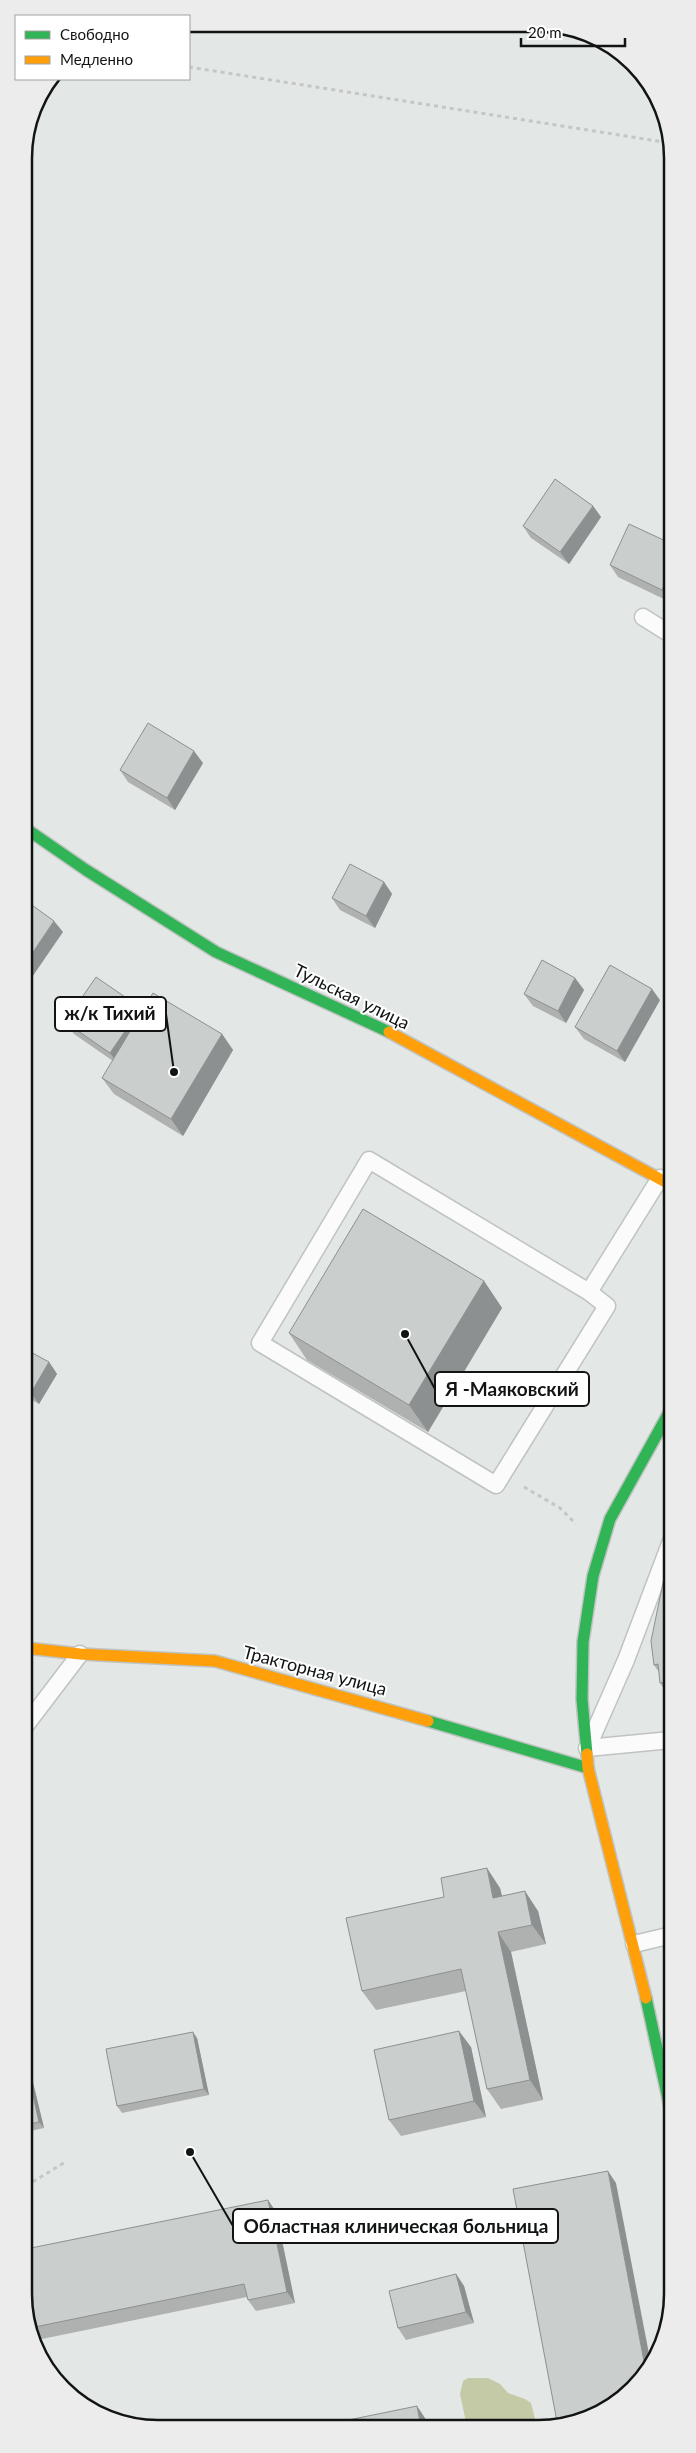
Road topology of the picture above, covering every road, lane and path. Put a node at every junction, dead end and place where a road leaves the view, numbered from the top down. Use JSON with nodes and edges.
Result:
{"nodes":[{"id":1,"x":190,"y":66,"type":"edge"},
{"id":2,"x":662,"y":142,"type":"edge"},
{"id":3,"x":643,"y":618,"type":"dead end"},
{"id":4,"x":664,"y":630,"type":"edge"},
{"id":5,"x":33,"y":833,"type":"edge"},
{"id":6,"x":664,"y":1181,"type":"edge"},
{"id":7,"x":664,"y":1184,"type":"edge"},
{"id":8,"x":589,"y":1292,"type":"junction"},
{"id":9,"x":663,"y":1422,"type":"edge"},
{"id":10,"x":526,"y":1488,"type":"dead end"},
{"id":11,"x":560,"y":1508,"type":"dead end"},
{"id":12,"x":663,"y":1561,"type":"edge"},
{"id":13,"x":32,"y":1649,"type":"edge"},
{"id":14,"x":80,"y":1654,"type":"junction"},
{"id":15,"x":32,"y":1716,"type":"edge"},
{"id":16,"x":663,"y":1741,"type":"edge"},
{"id":17,"x":587,"y":1748,"type":"junction"},
{"id":18,"x":588,"y":1768,"type":"junction"},
{"id":19,"x":663,"y":1937,"type":"edge"},
{"id":20,"x":634,"y":1944,"type":"junction"},
{"id":21,"x":663,"y":2077,"type":"edge"},
{"id":22,"x":67,"y":2161,"type":"dead end"},
{"id":23,"x":32,"y":2182,"type":"edge"}],
"edges":[{"from":1,"to":2,"type":"path"},
{"from":3,"to":4,"type":"lane"},
{"from":5,"to":6,"type":"street","name":"Тульская улица"},
{"from":7,"to":8,"type":"lane"},
{"from":8,"to":8,"type":"lane"},
{"from":9,"to":17,"type":"street"},
{"from":10,"to":11,"type":"path"},
{"from":12,"to":17,"type":"lane"},
{"from":13,"to":14,"type":"street","name":"Тракторная улица"},
{"from":14,"to":15,"type":"lane"},
{"from":14,"to":18,"type":"street","name":"Тракторная улица"},
{"from":16,"to":17,"type":"lane"},
{"from":17,"to":18,"type":"street"},
{"from":18,"to":20,"type":"street"},
{"from":19,"to":20,"type":"lane"},
{"from":20,"to":21,"type":"street"},
{"from":22,"to":23,"type":"path"}]}
